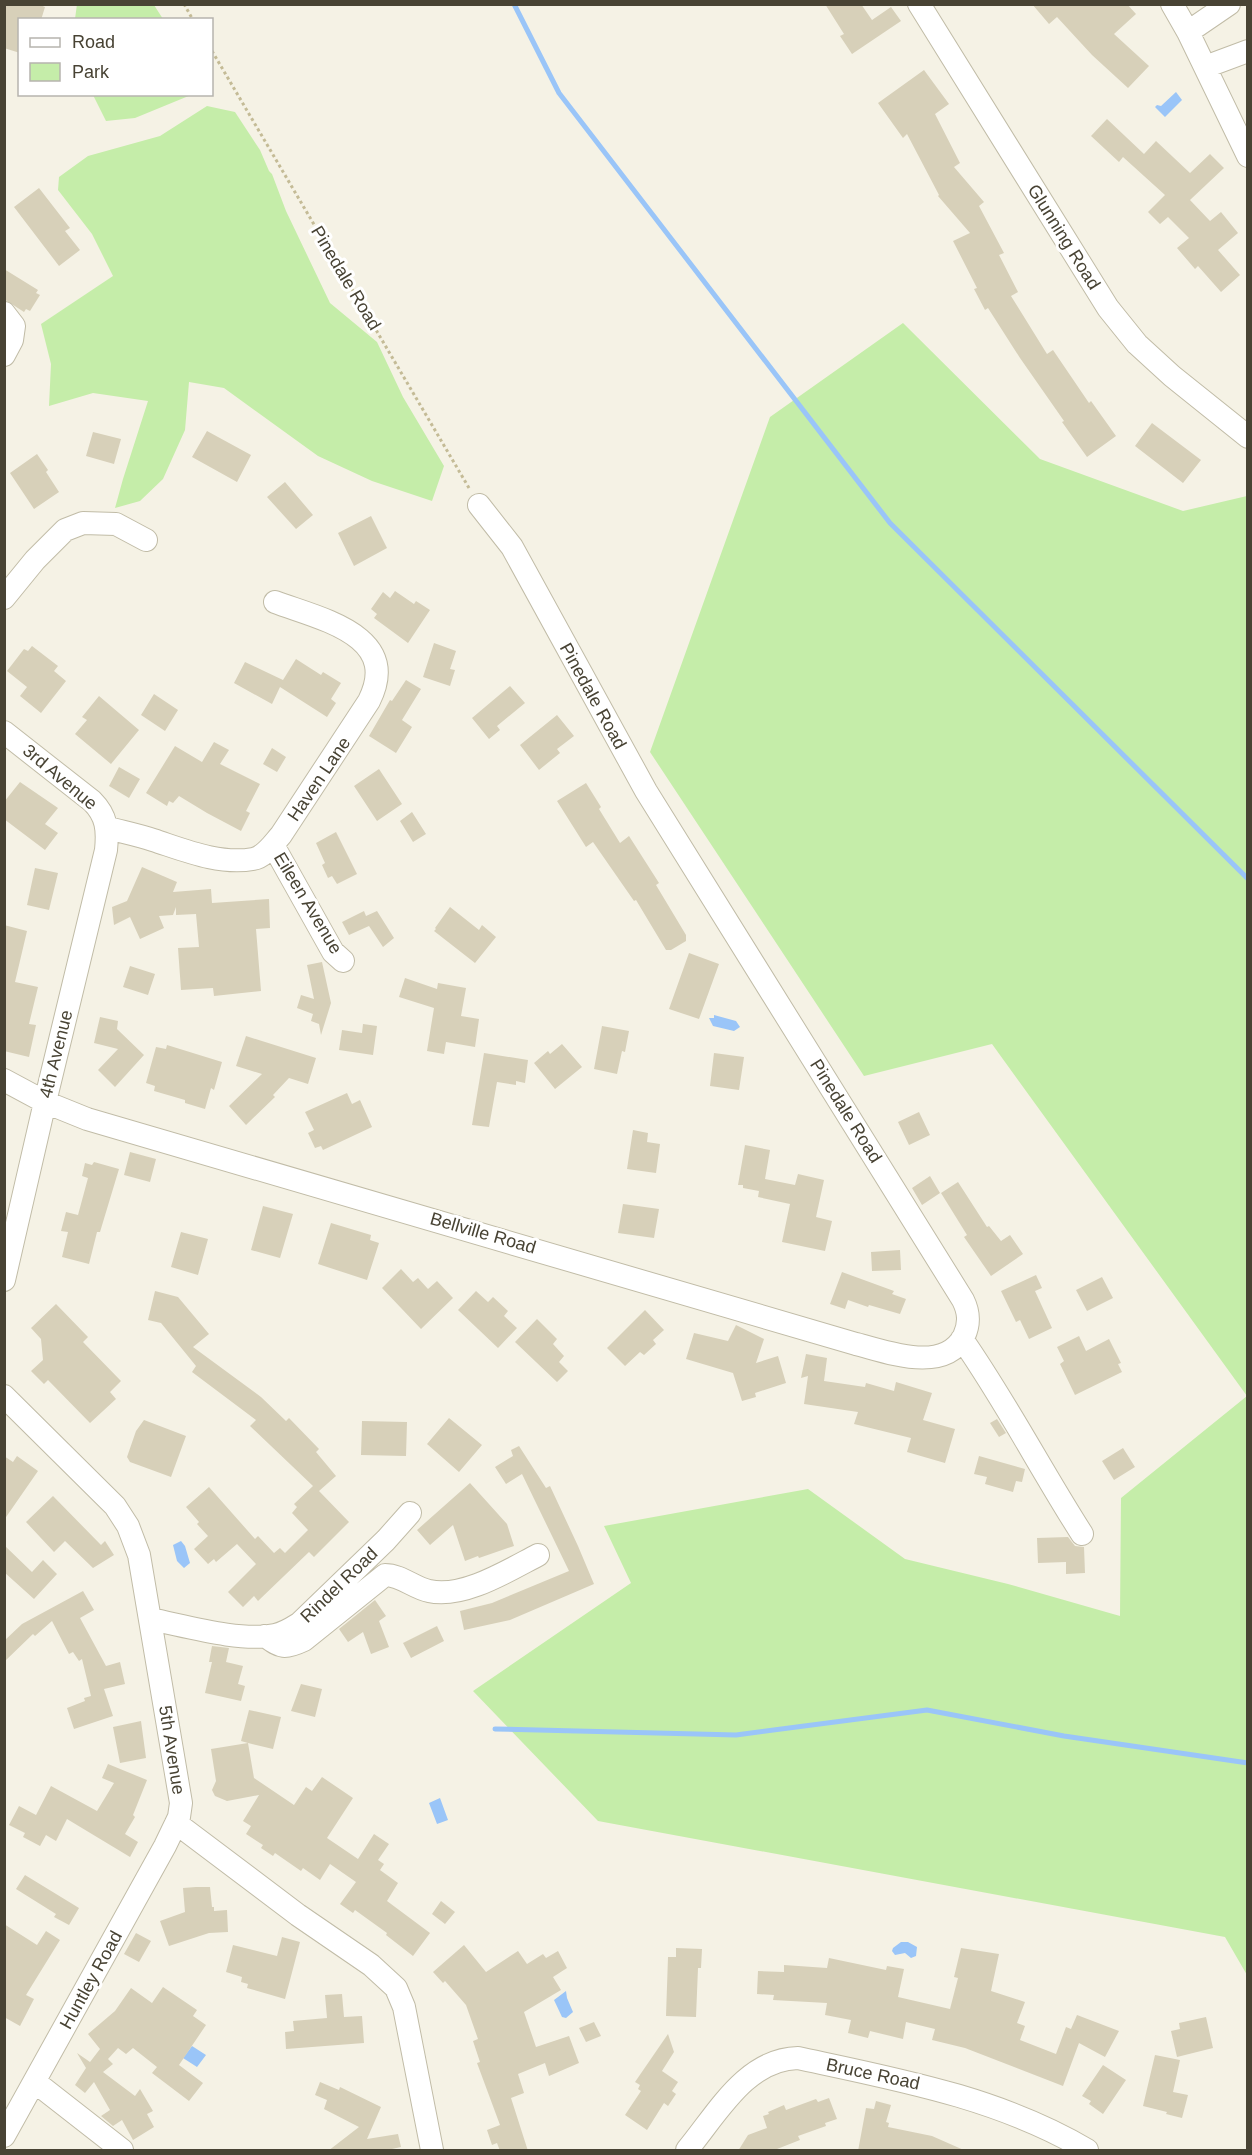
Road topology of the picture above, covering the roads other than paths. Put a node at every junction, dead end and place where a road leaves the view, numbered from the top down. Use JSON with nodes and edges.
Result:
{"nodes":[{"id":1,"x":919,"y":4,"type":"edge"},
{"id":2,"x":1172,"y":4,"type":"edge"},
{"id":3,"x":1229,"y":4,"type":"edge"},
{"id":4,"x":1188,"y":32,"type":"junction"},
{"id":5,"x":1248,"y":51,"type":"edge"},
{"id":6,"x":1205,"y":67,"type":"junction"},
{"id":7,"x":1248,"y":156,"type":"edge"},
{"id":8,"x":4,"y":313,"type":"edge"},
{"id":9,"x":4,"y":355,"type":"edge"},
{"id":10,"x":1248,"y":437,"type":"edge"},
{"id":11,"x":479,"y":505,"type":"road end"},
{"id":12,"x":146,"y":540,"type":"dead end"},
{"id":13,"x":4,"y":598,"type":"edge"},
{"id":14,"x":275,"y":602,"type":"dead end"},
{"id":15,"x":4,"y":732,"type":"edge"},
{"id":16,"x":108,"y":828,"type":"junction"},
{"id":17,"x":273,"y":845,"type":"junction"},
{"id":18,"x":343,"y":961,"type":"dead end"},
{"id":19,"x":4,"y":1080,"type":"edge"},
{"id":20,"x":45,"y":1102,"type":"junction"},
{"id":21,"x":4,"y":1280,"type":"edge"},
{"id":22,"x":962,"y":1339,"type":"junction"},
{"id":23,"x":4,"y":1396,"type":"edge"},
{"id":24,"x":410,"y":1513,"type":"dead end"},
{"id":25,"x":1082,"y":1534,"type":"dead end"},
{"id":26,"x":538,"y":1555,"type":"dead end"},
{"id":27,"x":150,"y":1619,"type":"junction"},
{"id":28,"x":265,"y":1636,"type":"junction"},
{"id":29,"x":176,"y":1823,"type":"junction"},
{"id":30,"x":34,"y":2082,"type":"junction"},
{"id":31,"x":4,"y":2136,"type":"edge"},
{"id":32,"x":122,"y":2151,"type":"edge"},
{"id":33,"x":432,"y":2151,"type":"edge"},
{"id":34,"x":687,"y":2151,"type":"edge"},
{"id":35,"x":1087,"y":2151,"type":"edge"}],
"edges":[{"from":1,"to":10,"type":"street","name":"Glunning Road"},
{"from":2,"to":4,"type":"street"},
{"from":3,"to":4,"type":"street"},
{"from":4,"to":6,"type":"street"},
{"from":5,"to":6,"type":"street"},
{"from":6,"to":7,"type":"street"},
{"from":8,"to":9,"type":"street"},
{"from":11,"to":22,"type":"street","name":"Pinedale Road"},
{"from":12,"to":13,"type":"street"},
{"from":14,"to":17,"type":"street","name":"Haven Lane"},
{"from":15,"to":16,"type":"street","name":"3rd Avenue"},
{"from":16,"to":17,"type":"street","name":"Haven Lane"},
{"from":16,"to":20,"type":"street","name":"4th Avenue"},
{"from":17,"to":18,"type":"street","name":"Eileen Avenue"},
{"from":19,"to":20,"type":"street","name":"Bellville Road"},
{"from":20,"to":21,"type":"street","name":"4th Avenue"},
{"from":20,"to":22,"type":"street","name":"Bellville Road"},
{"from":22,"to":25,"type":"street"},
{"from":23,"to":27,"type":"street","name":"5th Avenue"},
{"from":24,"to":28,"type":"street","name":"Rindel Road"},
{"from":26,"to":28,"type":"street"},
{"from":27,"to":28,"type":"street","name":"Rindel Road"},
{"from":27,"to":29,"type":"street","name":"5th Avenue"},
{"from":29,"to":30,"type":"street","name":"Huntley Road"},
{"from":29,"to":33,"type":"street"},
{"from":30,"to":31,"type":"street","name":"Huntley Road"},
{"from":30,"to":32,"type":"street"},
{"from":34,"to":35,"type":"street","name":"Bruce Road"}]}
